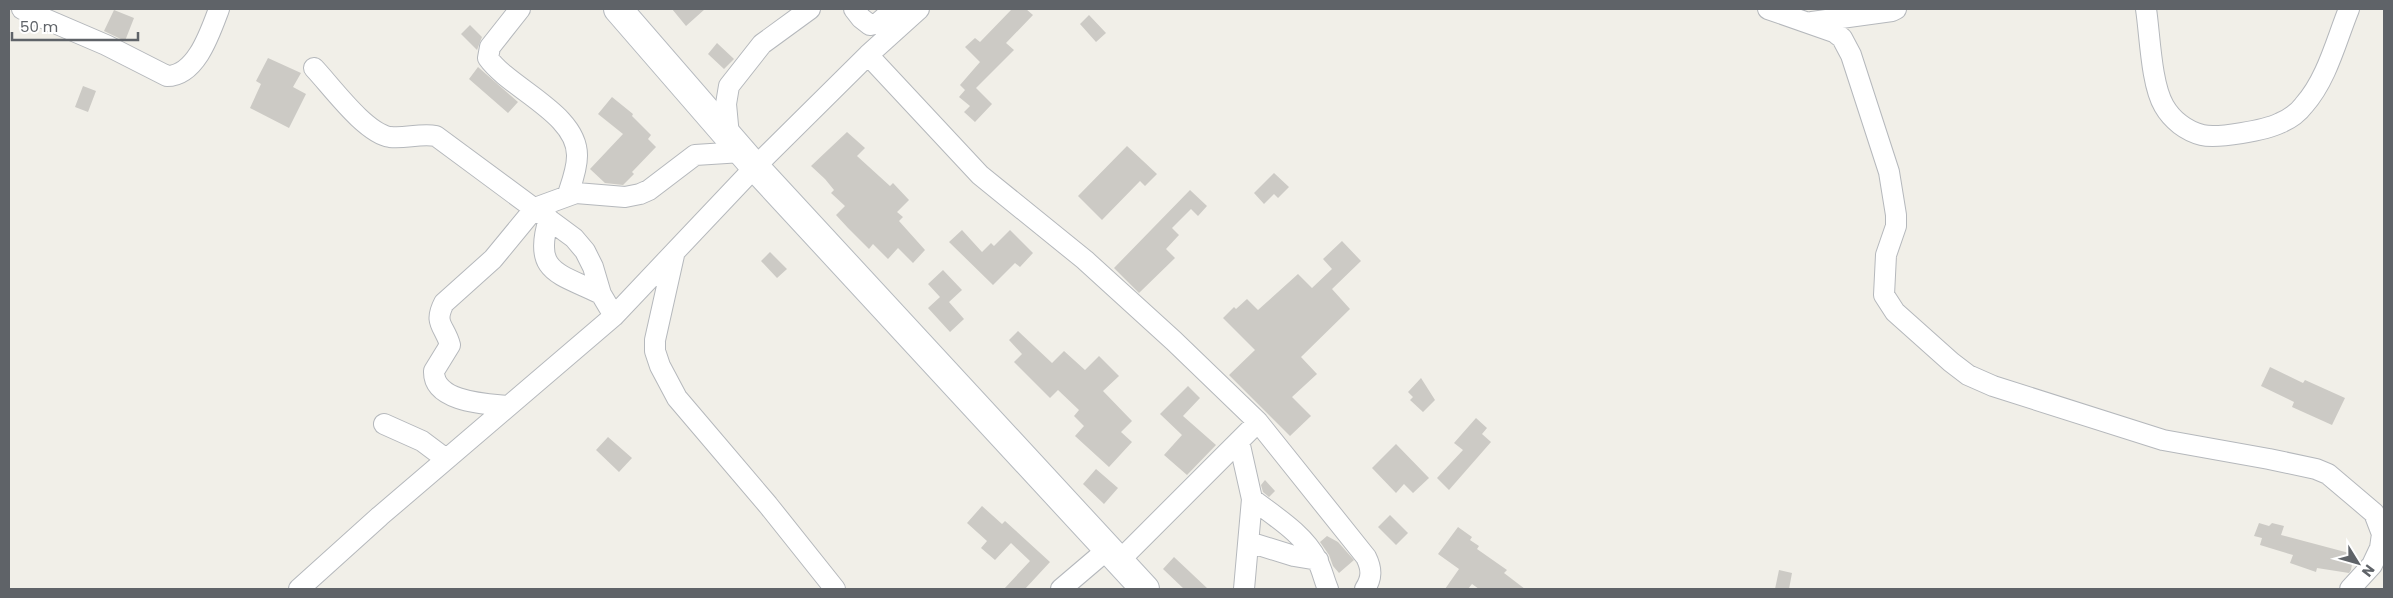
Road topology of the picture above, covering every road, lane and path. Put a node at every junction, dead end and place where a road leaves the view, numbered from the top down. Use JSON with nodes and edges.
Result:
{"nodes":[{"id":1,"x":22,"y":9,"type":"edge"},
{"id":2,"x":219,"y":9,"type":"edge"},
{"id":3,"x":520,"y":9,"type":"edge"},
{"id":4,"x":618,"y":9,"type":"edge"},
{"id":5,"x":810,"y":9,"type":"edge"},
{"id":6,"x":854,"y":9,"type":"edge"},
{"id":7,"x":894,"y":9,"type":"edge"},
{"id":8,"x":919,"y":9,"type":"edge"},
{"id":9,"x":1768,"y":9,"type":"edge"},
{"id":10,"x":1896,"y":9,"type":"edge"},
{"id":11,"x":2146,"y":9,"type":"edge"},
{"id":12,"x":2349,"y":9,"type":"edge"},
{"id":13,"x":1804,"y":23,"type":"junction"},
{"id":14,"x":868,"y":55,"type":"junction"},
{"id":15,"x":314,"y":68,"type":"dead end"},
{"id":16,"x":742,"y":152,"type":"junction"},
{"id":17,"x":568,"y":194,"type":"junction"},
{"id":18,"x":542,"y":213,"type":"junction"},
{"id":19,"x":675,"y":253,"type":"junction"},
{"id":20,"x":601,"y":294,"type":"junction"},
{"id":21,"x":614,"y":316,"type":"junction"},
{"id":22,"x":507,"y":406,"type":"junction"},
{"id":23,"x":1258,"y":422,"type":"junction"},
{"id":24,"x":384,"y":424,"type":"dead end"},
{"id":25,"x":1239,"y":440,"type":"junction"},
{"id":26,"x":446,"y":459,"type":"junction"},
{"id":27,"x":1252,"y":498,"type":"junction"},
{"id":28,"x":1249,"y":542,"type":"junction"},
{"id":29,"x":1114,"y":555,"type":"junction"},
{"id":30,"x":1318,"y":560,"type":"junction"},
{"id":31,"x":299,"y":589,"type":"edge"},
{"id":32,"x":834,"y":589,"type":"edge"},
{"id":33,"x":1061,"y":589,"type":"edge"},
{"id":34,"x":1145,"y":589,"type":"edge"},
{"id":35,"x":1244,"y":589,"type":"edge"},
{"id":36,"x":1328,"y":589,"type":"edge"},
{"id":37,"x":1365,"y":589,"type":"edge"},
{"id":38,"x":2350,"y":589,"type":"edge"}],
"edges":[{"from":1,"to":2,"type":"street"},
{"from":3,"to":17,"type":"street"},
{"from":4,"to":16,"type":"street"},
{"from":5,"to":16,"type":"street"},
{"from":6,"to":7,"type":"street"},
{"from":8,"to":14,"type":"street"},
{"from":9,"to":13,"type":"street"},
{"from":10,"to":13,"type":"street"},
{"from":11,"to":12,"type":"street"},
{"from":13,"to":38,"type":"street"},
{"from":14,"to":16,"type":"street"},
{"from":14,"to":23,"type":"street"},
{"from":15,"to":18,"type":"street"},
{"from":16,"to":17,"type":"street"},
{"from":16,"to":19,"type":"street"},
{"from":16,"to":29,"type":"street"},
{"from":17,"to":18,"type":"street"},
{"from":18,"to":20,"type":"street"},
{"from":18,"to":20,"type":"street"},
{"from":18,"to":22,"type":"street"},
{"from":19,"to":21,"type":"street"},
{"from":19,"to":32,"type":"street"},
{"from":20,"to":21,"type":"street"},
{"from":21,"to":22,"type":"street"},
{"from":22,"to":26,"type":"street"},
{"from":23,"to":25,"type":"street"},
{"from":23,"to":37,"type":"street"},
{"from":24,"to":26,"type":"street"},
{"from":25,"to":27,"type":"street"},
{"from":25,"to":29,"type":"street"},
{"from":26,"to":31,"type":"street"},
{"from":27,"to":28,"type":"street"},
{"from":27,"to":30,"type":"street"},
{"from":28,"to":30,"type":"street"},
{"from":28,"to":35,"type":"street"},
{"from":29,"to":33,"type":"street"},
{"from":29,"to":34,"type":"street"},
{"from":30,"to":36,"type":"street"}]}
